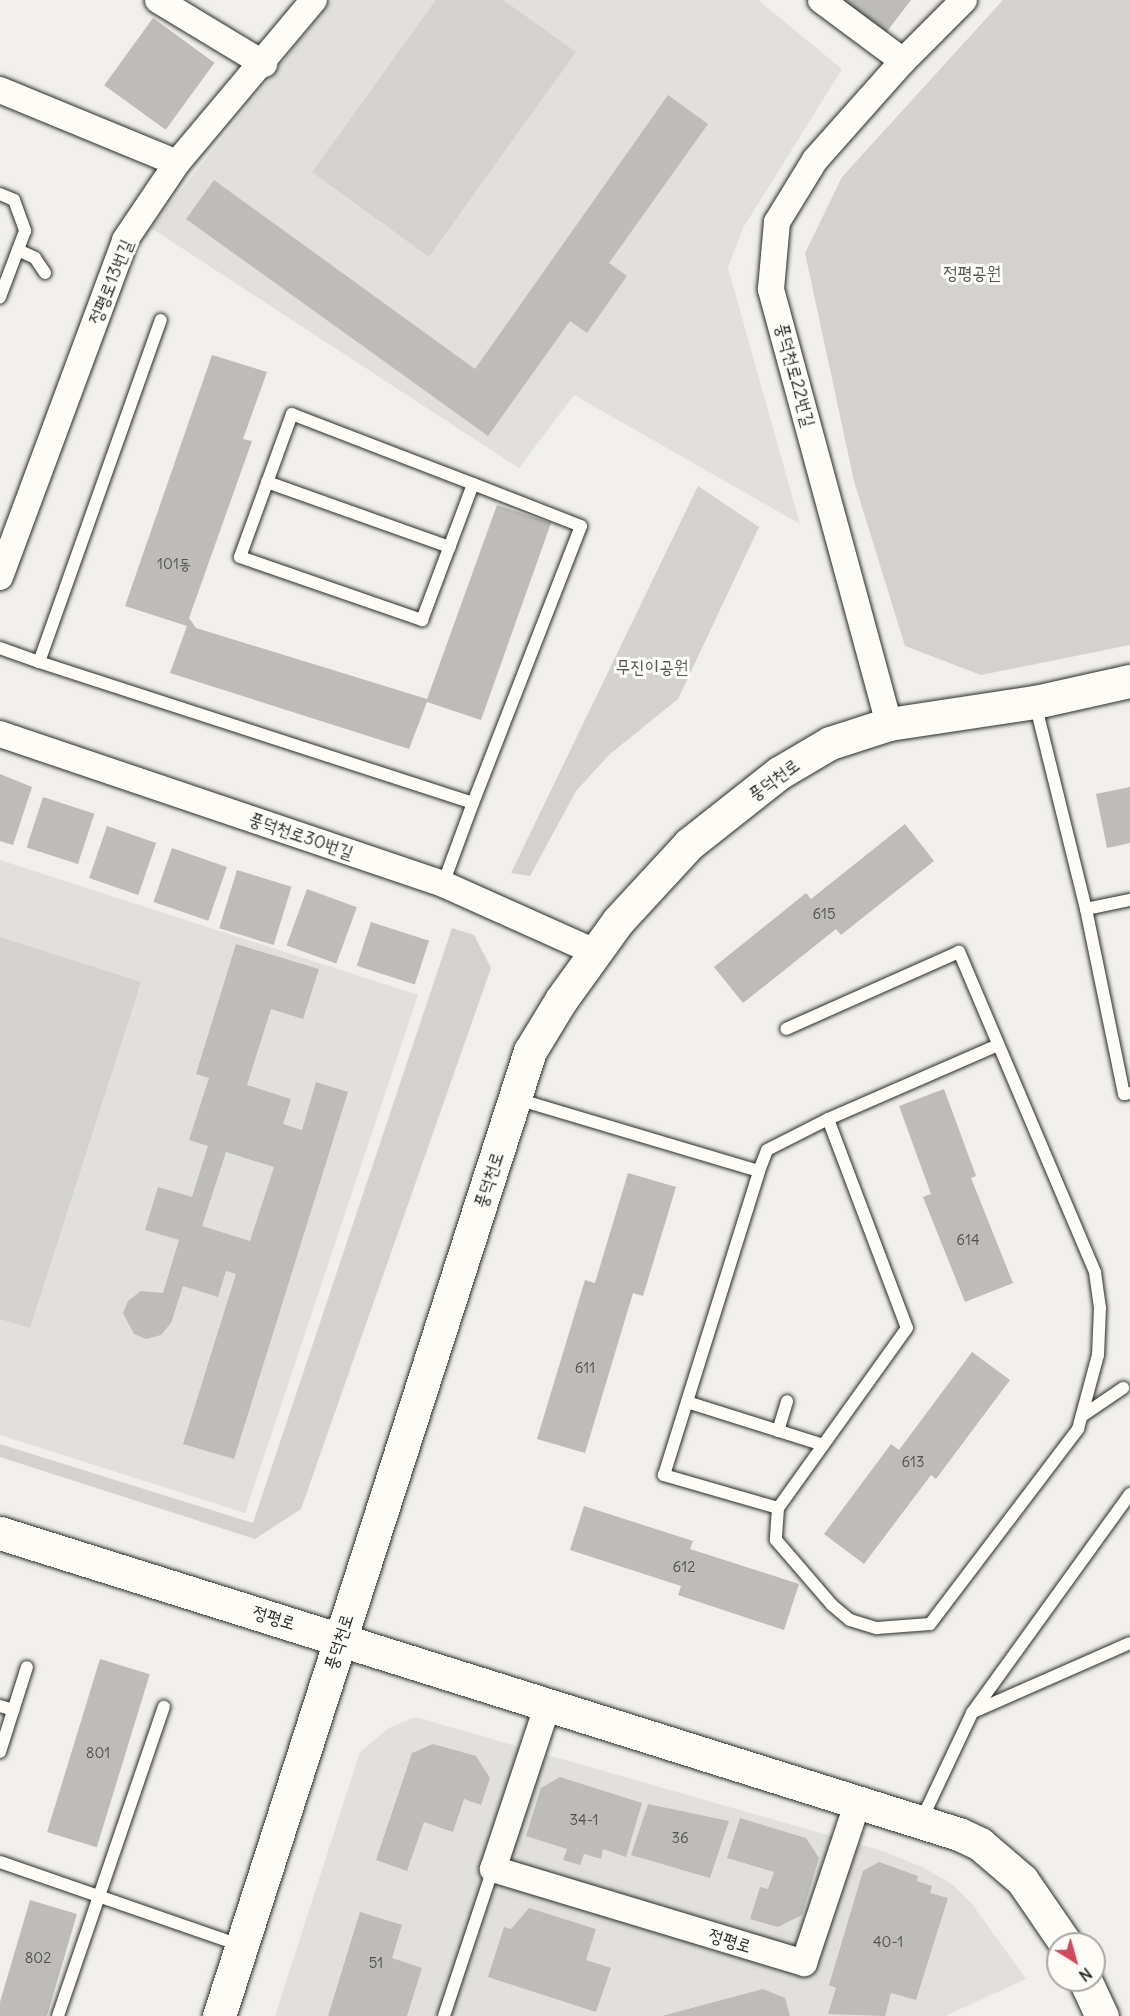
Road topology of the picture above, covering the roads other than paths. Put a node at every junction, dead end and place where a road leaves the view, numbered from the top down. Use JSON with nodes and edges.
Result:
{"nodes":[{"id":1,"x":158,"y":0,"type":"edge"},
{"id":2,"x":314,"y":0,"type":"edge"},
{"id":3,"x":820,"y":0,"type":"edge"},
{"id":4,"x":964,"y":0,"type":"edge"},
{"id":5,"x":903,"y":61,"type":"junction"},
{"id":6,"x":264,"y":64,"type":"junction"},
{"id":7,"x":0,"y":90,"type":"edge"},
{"id":8,"x":177,"y":164,"type":"junction"},
{"id":9,"x":0,"y":194,"type":"edge"},
{"id":10,"x":18,"y":250,"type":"junction"},
{"id":11,"x":45,"y":273,"type":"dead end"},
{"id":12,"x":0,"y":297,"type":"edge"},
{"id":13,"x":161,"y":320,"type":"dead end"},
{"id":14,"x":267,"y":482,"type":"junction"},
{"id":15,"x":473,"y":484,"type":"junction"},
{"id":16,"x":450,"y":547,"type":"junction"},
{"id":17,"x":0,"y":577,"type":"edge"},
{"id":18,"x":0,"y":648,"type":"edge"},
{"id":19,"x":39,"y":662,"type":"junction"},
{"id":20,"x":1130,"y":681,"type":"edge"},
{"id":21,"x":1035,"y":702,"type":"junction"},
{"id":22,"x":889,"y":724,"type":"junction"},
{"id":23,"x":0,"y":734,"type":"edge"},
{"id":24,"x":473,"y":803,"type":"junction"},
{"id":25,"x":443,"y":884,"type":"junction"},
{"id":26,"x":1130,"y":900,"type":"edge"},
{"id":27,"x":1086,"y":909,"type":"junction"},
{"id":28,"x":597,"y":953,"type":"junction"},
{"id":29,"x":786,"y":1029,"type":"dead end"},
{"id":30,"x":998,"y":1045,"type":"junction"},
{"id":31,"x":1130,"y":1093,"type":"edge"},
{"id":32,"x":516,"y":1099,"type":"junction"},
{"id":33,"x":828,"y":1119,"type":"junction"},
{"id":34,"x":759,"y":1171,"type":"junction"},
{"id":35,"x":1123,"y":1388,"type":"dead end"},
{"id":36,"x":687,"y":1401,"type":"junction"},
{"id":37,"x":787,"y":1401,"type":"dead end"},
{"id":38,"x":1082,"y":1416,"type":"junction"},
{"id":39,"x":778,"y":1431,"type":"junction"},
{"id":40,"x":823,"y":1446,"type":"junction"},
{"id":41,"x":1130,"y":1494,"type":"edge"},
{"id":42,"x":778,"y":1508,"type":"junction"},
{"id":43,"x":0,"y":1533,"type":"edge"},
{"id":44,"x":340,"y":1639,"type":"junction"},
{"id":45,"x":1130,"y":1642,"type":"edge"},
{"id":46,"x":27,"y":1667,"type":"dead end"},
{"id":47,"x":0,"y":1706,"type":"edge"},
{"id":48,"x":164,"y":1707,"type":"dead end"},
{"id":49,"x":547,"y":1707,"type":"junction"},
{"id":50,"x":13,"y":1710,"type":"junction"},
{"id":51,"x":972,"y":1713,"type":"junction"},
{"id":52,"x":0,"y":1752,"type":"edge"},
{"id":53,"x":858,"y":1802,"type":"junction"},
{"id":54,"x":921,"y":1822,"type":"junction"},
{"id":55,"x":0,"y":1862,"type":"edge"},
{"id":56,"x":493,"y":1869,"type":"junction"},
{"id":57,"x":100,"y":1897,"type":"junction"},
{"id":58,"x":1059,"y":1932,"type":"edge"},
{"id":59,"x":241,"y":1946,"type":"junction"},
{"id":60,"x":1091,"y":1992,"type":"edge"},
{"id":61,"x":58,"y":2016,"type":"edge"},
{"id":62,"x":219,"y":2016,"type":"edge"},
{"id":63,"x":444,"y":2016,"type":"edge"},
{"id":64,"x":1102,"y":2016,"type":"edge"}],
"edges":[{"from":1,"to":6,"type":"street"},
{"from":2,"to":6,"type":"street","name":"정평로13번길"},
{"from":3,"to":5,"type":"street"},
{"from":4,"to":5,"type":"street","name":"풍덕천로22번길"},
{"from":5,"to":22,"type":"street","name":"풍덕천로22번길"},
{"from":6,"to":8,"type":"street","name":"정평로13번길"},
{"from":7,"to":8,"type":"street"},
{"from":8,"to":17,"type":"street","name":"정평로13번길"},
{"from":9,"to":10,"type":"lane"},
{"from":10,"to":11,"type":"lane"},
{"from":10,"to":12,"type":"lane"},
{"from":13,"to":19,"type":"lane"},
{"from":14,"to":15,"type":"lane"},
{"from":14,"to":16,"type":"lane"},
{"from":14,"to":16,"type":"lane"},
{"from":15,"to":16,"type":"lane"},
{"from":15,"to":24,"type":"lane"},
{"from":18,"to":19,"type":"lane"},
{"from":19,"to":24,"type":"lane"},
{"from":20,"to":21,"type":"main road","name":"풍덕천로"},
{"from":21,"to":22,"type":"main road","name":"풍덕천로"},
{"from":21,"to":27,"type":"lane"},
{"from":22,"to":28,"type":"main road","name":"풍덕천로"},
{"from":23,"to":25,"type":"street","name":"풍덕천로30번길"},
{"from":24,"to":25,"type":"lane"},
{"from":25,"to":28,"type":"street","name":"풍덕천로30번길"},
{"from":26,"to":27,"type":"lane"},
{"from":27,"to":31,"type":"lane"},
{"from":28,"to":32,"type":"main road","name":"풍덕천로"},
{"from":29,"to":30,"type":"lane"},
{"from":30,"to":33,"type":"lane"},
{"from":30,"to":38,"type":"lane"},
{"from":32,"to":34,"type":"lane"},
{"from":32,"to":44,"type":"main road","name":"풍덕천로"},
{"from":33,"to":34,"type":"lane"},
{"from":33,"to":40,"type":"lane"},
{"from":34,"to":36,"type":"lane"},
{"from":35,"to":38,"type":"lane"},
{"from":36,"to":39,"type":"lane"},
{"from":36,"to":42,"type":"lane"},
{"from":37,"to":39,"type":"lane"},
{"from":38,"to":42,"type":"lane"},
{"from":39,"to":40,"type":"lane"},
{"from":40,"to":42,"type":"lane"},
{"from":41,"to":51,"type":"lane"},
{"from":43,"to":44,"type":"main road","name":"정평로"},
{"from":44,"to":49,"type":"main road","name":"정평로"},
{"from":44,"to":59,"type":"main road","name":"풍덕천로"},
{"from":45,"to":51,"type":"lane"},
{"from":46,"to":50,"type":"lane"},
{"from":47,"to":50,"type":"lane"},
{"from":48,"to":57,"type":"lane"},
{"from":49,"to":53,"type":"main road","name":"정평로"},
{"from":49,"to":56,"type":"street"},
{"from":50,"to":52,"type":"lane"},
{"from":51,"to":54,"type":"lane"},
{"from":53,"to":54,"type":"main road","name":"정평로"},
{"from":53,"to":56,"type":"street","name":"정평로"},
{"from":54,"to":58,"type":"main road","name":"정평로"},
{"from":55,"to":57,"type":"lane"},
{"from":56,"to":63,"type":"lane"},
{"from":57,"to":59,"type":"lane"},
{"from":57,"to":61,"type":"lane"},
{"from":59,"to":62,"type":"main road","name":"풍덕천로"},
{"from":60,"to":64,"type":"main road"}]}
